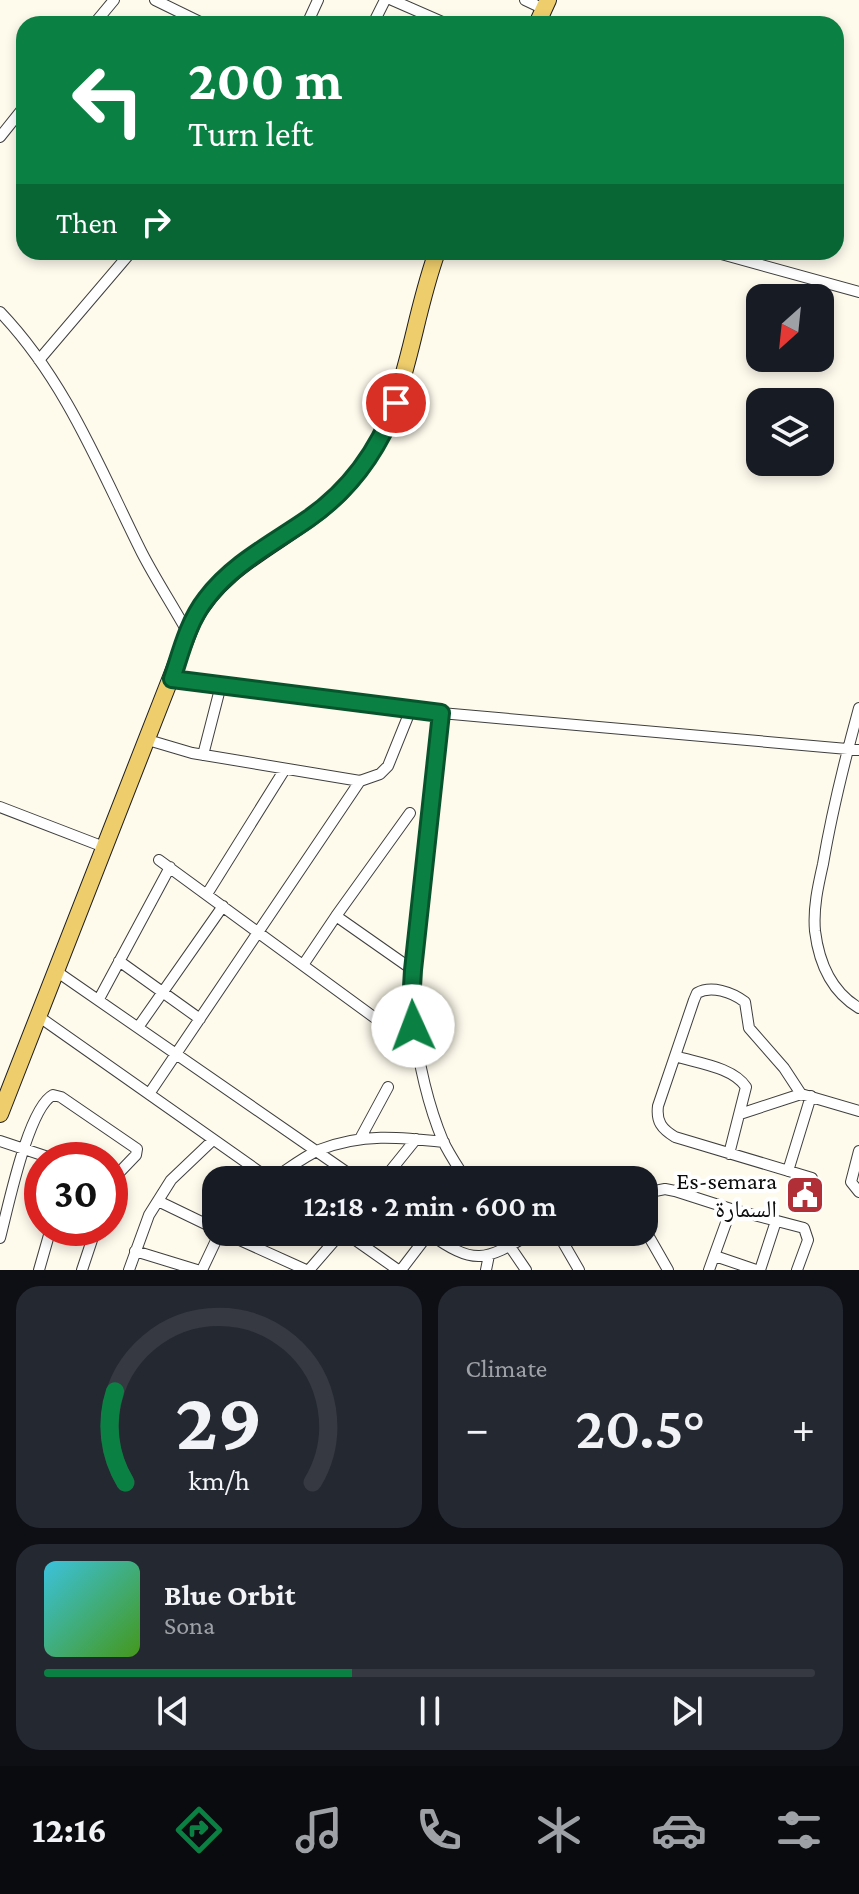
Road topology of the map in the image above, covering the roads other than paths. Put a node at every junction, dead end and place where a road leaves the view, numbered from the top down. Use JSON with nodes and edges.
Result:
{"nodes":[{"id":1,"x":114,"y":0,"type":"edge"},
{"id":2,"x":155,"y":0,"type":"edge"},
{"id":3,"x":392,"y":0,"type":"edge"},
{"id":4,"x":525,"y":0,"type":"edge"},
{"id":5,"x":543,"y":11,"type":"edge"},
{"id":6,"x":101,"y":16,"type":"edge"},
{"id":7,"x":188,"y":16,"type":"edge"},
{"id":8,"x":429,"y":16,"type":"edge"},
{"id":9,"x":16,"y":117,"type":"edge"},
{"id":10,"x":0,"y":137,"type":"edge"},
{"id":11,"x":124,"y":260,"type":"edge"},
{"id":12,"x":434,"y":260,"type":"edge"},
{"id":13,"x":743,"y":260,"type":"edge"},
{"id":14,"x":859,"y":292,"type":"edge"},
{"id":15,"x":0,"y":312,"type":"edge"},
{"id":16,"x":39,"y":360,"type":"junction"},
{"id":17,"x":188,"y":633,"type":"junction"},
{"id":18,"x":172,"y":679,"type":"junction"},
{"id":19,"x":221,"y":685,"type":"junction"},
{"id":20,"x":859,"y":708,"type":"edge"},
{"id":21,"x":411,"y":709,"type":"junction"},
{"id":22,"x":441,"y":713,"type":"junction"},
{"id":23,"x":148,"y":740,"type":"junction"},
{"id":24,"x":854,"y":748,"type":"edge"},
{"id":25,"x":203,"y":755,"type":"junction"},
{"id":26,"x":285,"y":769,"type":"junction"},
{"id":27,"x":360,"y":781,"type":"junction"},
{"id":28,"x":0,"y":807,"type":"edge"},
{"id":29,"x":410,"y":813,"type":"dead end"},
{"id":30,"x":104,"y":847,"type":"junction"},
{"id":31,"x":159,"y":860,"type":"dead end"},
{"id":32,"x":170,"y":867,"type":"junction"},
{"id":33,"x":207,"y":894,"type":"junction"},
{"id":34,"x":223,"y":906,"type":"junction"},
{"id":35,"x":336,"y":916,"type":"junction"},
{"id":36,"x":259,"y":933,"type":"junction"},
{"id":37,"x":119,"y":961,"type":"junction"},
{"id":38,"x":303,"y":965,"type":"junction"},
{"id":39,"x":413,"y":970,"type":"junction"},
{"id":40,"x":56,"y":971,"type":"junction"},
{"id":41,"x":163,"y":992,"type":"junction"},
{"id":42,"x":99,"y":999,"type":"junction"},
{"id":43,"x":859,"y":1008,"type":"edge"},
{"id":44,"x":38,"y":1016,"type":"junction"},
{"id":45,"x":200,"y":1019,"type":"junction"},
{"id":46,"x":139,"y":1026,"type":"junction"},
{"id":47,"x":416,"y":1048,"type":"junction"},
{"id":48,"x":177,"y":1052,"type":"junction"},
{"id":49,"x":675,"y":1056,"type":"junction"},
{"id":50,"x":388,"y":1087,"type":"dead end"},
{"id":51,"x":149,"y":1094,"type":"junction"},
{"id":52,"x":806,"y":1095,"type":"junction"},
{"id":53,"x":859,"y":1111,"type":"edge"},
{"id":54,"x":0,"y":1114,"type":"edge"},
{"id":55,"x":740,"y":1114,"type":"junction"},
{"id":56,"x":361,"y":1137,"type":"junction"},
{"id":57,"x":416,"y":1139,"type":"junction"},
{"id":58,"x":213,"y":1140,"type":"junction"},
{"id":59,"x":0,"y":1141,"type":"edge"},
{"id":60,"x":27,"y":1142,"type":"edge"},
{"id":61,"x":127,"y":1142,"type":"edge"},
{"id":62,"x":444,"y":1142,"type":"junction"},
{"id":63,"x":128,"y":1143,"type":"edge"},
{"id":64,"x":24,"y":1150,"type":"joint"},
{"id":65,"x":318,"y":1150,"type":"junction"},
{"id":66,"x":859,"y":1151,"type":"edge"},
{"id":67,"x":729,"y":1154,"type":"junction"},
{"id":68,"x":128,"y":1163,"type":"edge"},
{"id":69,"x":251,"y":1166,"type":"edge"},
{"id":70,"x":293,"y":1166,"type":"edge"},
{"id":71,"x":339,"y":1166,"type":"edge"},
{"id":72,"x":394,"y":1166,"type":"edge"},
{"id":73,"x":458,"y":1166,"type":"edge"},
{"id":74,"x":788,"y":1171,"type":"junction"},
{"id":75,"x":812,"y":1178,"type":"dead end"},
{"id":76,"x":658,"y":1190,"type":"edge"},
{"id":77,"x":859,"y":1192,"type":"edge"},
{"id":78,"x":158,"y":1201,"type":"junction"},
{"id":79,"x":731,"y":1209,"type":"junction"},
{"id":80,"x":776,"y":1221,"type":"junction"},
{"id":81,"x":202,"y":1223,"type":"edge"},
{"id":82,"x":0,"y":1238,"type":"edge"},
{"id":83,"x":46,"y":1246,"type":"edge"},
{"id":84,"x":90,"y":1246,"type":"edge"},
{"id":85,"x":212,"y":1246,"type":"edge"},
{"id":86,"x":253,"y":1246,"type":"edge"},
{"id":87,"x":330,"y":1246,"type":"edge"},
{"id":88,"x":364,"y":1246,"type":"edge"},
{"id":89,"x":418,"y":1246,"type":"edge"},
{"id":90,"x":448,"y":1246,"type":"edge"},
{"id":91,"x":510,"y":1246,"type":"joint"},
{"id":92,"x":565,"y":1246,"type":"edge"},
{"id":93,"x":654,"y":1246,"type":"edge"},
{"id":94,"x":135,"y":1251,"type":"junction"},
{"id":95,"x":489,"y":1255,"type":"junction"},
{"id":96,"x":715,"y":1256,"type":"junction"},
{"id":97,"x":39,"y":1270,"type":"edge"},
{"id":98,"x":82,"y":1270,"type":"edge"},
{"id":99,"x":129,"y":1270,"type":"edge"},
{"id":100,"x":200,"y":1270,"type":"edge"},
{"id":101,"x":308,"y":1270,"type":"edge"},
{"id":102,"x":400,"y":1270,"type":"edge"},
{"id":103,"x":486,"y":1270,"type":"edge"},
{"id":104,"x":526,"y":1270,"type":"edge"},
{"id":105,"x":579,"y":1270,"type":"edge"},
{"id":106,"x":668,"y":1270,"type":"edge"},
{"id":107,"x":709,"y":1270,"type":"edge"},
{"id":108,"x":758,"y":1270,"type":"edge"},
{"id":109,"x":797,"y":1270,"type":"edge"}],
"edges":[{"from":1,"to":6,"type":"street"},
{"from":2,"to":7,"type":"street"},
{"from":3,"to":8,"type":"street"},
{"from":4,"to":5,"type":"street"},
{"from":9,"to":10,"type":"street"},
{"from":11,"to":16,"type":"street"},
{"from":12,"to":17,"type":"main road"},
{"from":13,"to":14,"type":"street"},
{"from":15,"to":16,"type":"street"},
{"from":16,"to":17,"type":"street"},
{"from":17,"to":18,"type":"main road"},
{"from":18,"to":19,"type":"street"},
{"from":18,"to":23,"type":"main road"},
{"from":19,"to":21,"type":"street"},
{"from":19,"to":25,"type":"street"},
{"from":20,"to":24,"type":"street"},
{"from":21,"to":22,"type":"street"},
{"from":21,"to":27,"type":"street"},
{"from":22,"to":24,"type":"street"},
{"from":22,"to":39,"type":"street"},
{"from":23,"to":25,"type":"street"},
{"from":23,"to":30,"type":"main road"},
{"from":24,"to":43,"type":"street"},
{"from":25,"to":26,"type":"street"},
{"from":26,"to":27,"type":"street"},
{"from":26,"to":33,"type":"street"},
{"from":27,"to":36,"type":"street"},
{"from":28,"to":30,"type":"street"},
{"from":29,"to":35,"type":"street"},
{"from":30,"to":40,"type":"main road"},
{"from":31,"to":32,"type":"street"},
{"from":32,"to":33,"type":"street"},
{"from":32,"to":37,"type":"street"},
{"from":33,"to":34,"type":"street"},
{"from":34,"to":36,"type":"street"},
{"from":34,"to":41,"type":"street"},
{"from":35,"to":38,"type":"street"},
{"from":35,"to":39,"type":"street"},
{"from":36,"to":38,"type":"street"},
{"from":36,"to":45,"type":"street"},
{"from":37,"to":41,"type":"street"},
{"from":37,"to":42,"type":"street"},
{"from":38,"to":47,"type":"street"},
{"from":39,"to":47,"type":"street"},
{"from":40,"to":42,"type":"street"},
{"from":40,"to":44,"type":"main road"},
{"from":41,"to":45,"type":"street"},
{"from":41,"to":46,"type":"street"},
{"from":42,"to":46,"type":"street"},
{"from":44,"to":51,"type":"street"},
{"from":44,"to":54,"type":"main road"},
{"from":45,"to":48,"type":"street"},
{"from":46,"to":48,"type":"street"},
{"from":47,"to":62,"type":"street"},
{"from":48,"to":51,"type":"street"},
{"from":48,"to":65,"type":"street"},
{"from":49,"to":52,"type":"street"},
{"from":49,"to":55,"type":"street"},
{"from":49,"to":67,"type":"street"},
{"from":50,"to":56,"type":"street"},
{"from":51,"to":58,"type":"street"},
{"from":52,"to":53,"type":"street"},
{"from":52,"to":55,"type":"street"},
{"from":52,"to":74,"type":"street"},
{"from":55,"to":67,"type":"street"},
{"from":56,"to":57,"type":"street"},
{"from":56,"to":65,"type":"street"},
{"from":57,"to":62,"type":"street"},
{"from":57,"to":72,"type":"street"},
{"from":58,"to":69,"type":"street"},
{"from":58,"to":78,"type":"street"},
{"from":59,"to":64,"type":"street"},
{"from":60,"to":61,"type":"street"},
{"from":62,"to":73,"type":"street"},
{"from":63,"to":68,"type":"street"},
{"from":64,"to":82,"type":"street"},
{"from":65,"to":70,"type":"street"},
{"from":65,"to":71,"type":"street"},
{"from":66,"to":77,"type":"street"},
{"from":67,"to":74,"type":"street"},
{"from":74,"to":75,"type":"street"},
{"from":76,"to":79,"type":"street"},
{"from":78,"to":81,"type":"street"},
{"from":78,"to":94,"type":"street"},
{"from":79,"to":80,"type":"street"},
{"from":79,"to":96,"type":"street"},
{"from":80,"to":108,"type":"street"},
{"from":80,"to":109,"type":"street"},
{"from":83,"to":97,"type":"street"},
{"from":84,"to":98,"type":"street"},
{"from":85,"to":100,"type":"street"},
{"from":86,"to":101,"type":"street"},
{"from":87,"to":101,"type":"street"},
{"from":88,"to":102,"type":"street"},
{"from":89,"to":102,"type":"street"},
{"from":90,"to":95,"type":"street"},
{"from":91,"to":95,"type":"street"},
{"from":91,"to":104,"type":"street"},
{"from":92,"to":105,"type":"street"},
{"from":93,"to":106,"type":"street"},
{"from":94,"to":99,"type":"street"},
{"from":94,"to":100,"type":"street"},
{"from":95,"to":103,"type":"street"},
{"from":96,"to":107,"type":"street"},
{"from":96,"to":108,"type":"street"}]}
